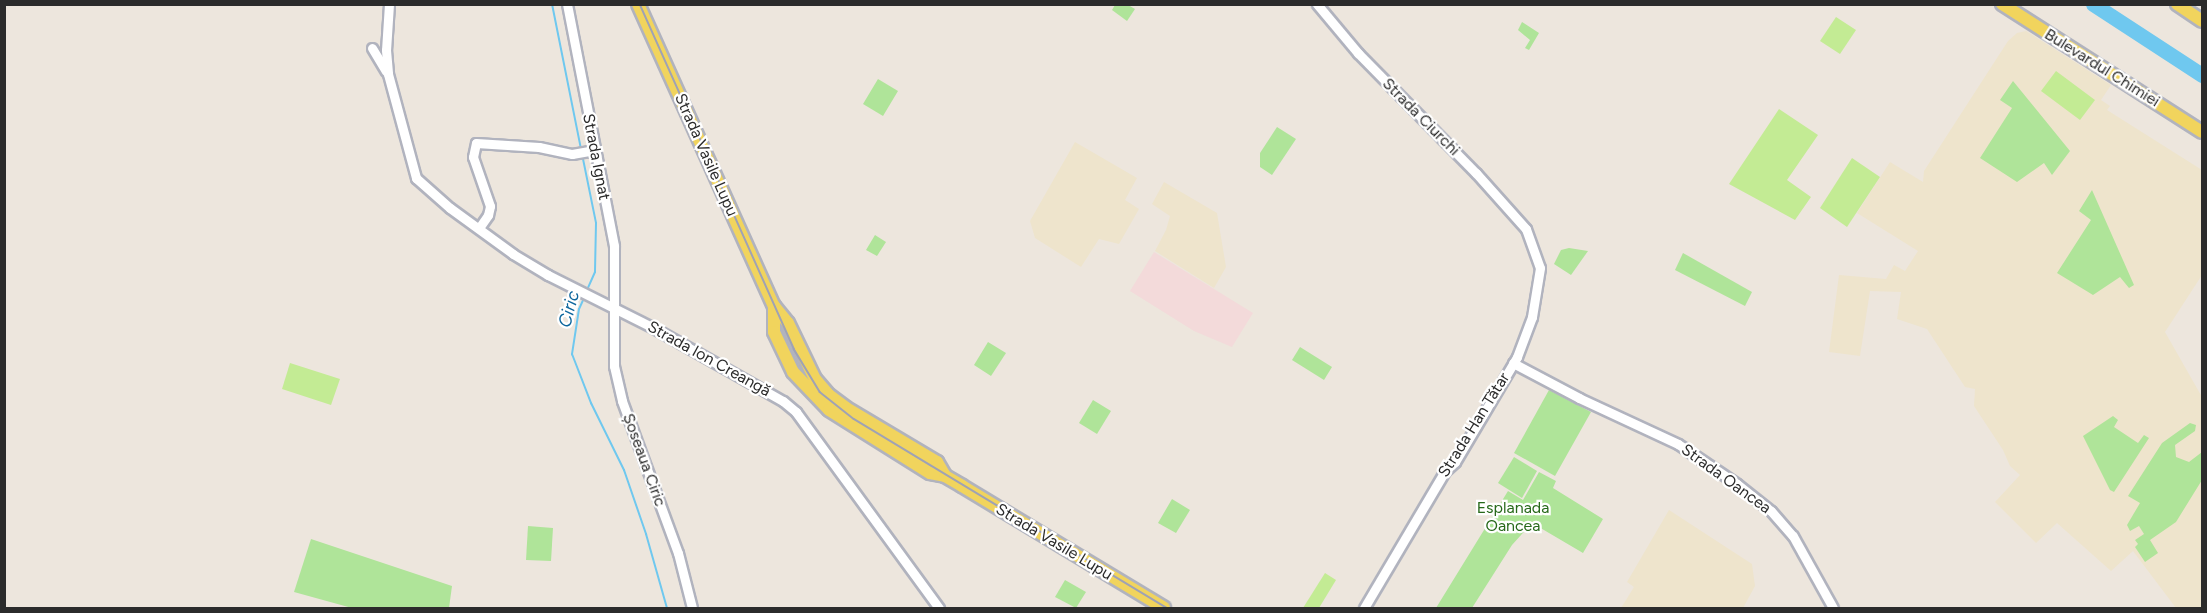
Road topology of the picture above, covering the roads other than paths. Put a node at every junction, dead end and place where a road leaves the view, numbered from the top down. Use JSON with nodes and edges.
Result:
{"nodes":[{"id":1,"x":389,"y":4,"type":"edge"},
{"id":2,"x":567,"y":4,"type":"edge"},
{"id":3,"x":638,"y":4,"type":"edge"},
{"id":4,"x":1317,"y":4,"type":"edge"},
{"id":5,"x":2002,"y":4,"type":"edge"},
{"id":6,"x":2177,"y":4,"type":"edge"},
{"id":7,"x":2202,"y":21,"type":"edge"},
{"id":8,"x":372,"y":48,"type":"dead end"},
{"id":9,"x":388,"y":74,"type":"junction"},
{"id":10,"x":2202,"y":132,"type":"edge"},
{"id":11,"x":591,"y":151,"type":"junction"},
{"id":12,"x":479,"y":228,"type":"junction"},
{"id":13,"x":1526,"y":229,"type":"joint"},
{"id":14,"x":616,"y":310,"type":"junction"},
{"id":15,"x":1513,"y":363,"type":"junction"},
{"id":16,"x":692,"y":609,"type":"edge"},
{"id":17,"x":939,"y":609,"type":"edge"},
{"id":18,"x":1164,"y":609,"type":"edge"},
{"id":19,"x":1364,"y":609,"type":"edge"},
{"id":20,"x":1833,"y":609,"type":"edge"}],
"edges":[{"from":1,"to":9,"type":"street"},
{"from":2,"to":11,"type":"street","name":"Strada Ignat"},
{"from":3,"to":18,"type":"main road","name":"Strada Vasile Lupu"},
{"from":4,"to":13,"type":"street","name":"Strada Ciurchi"},
{"from":5,"to":10,"type":"main road","name":"Bulevardul Chimiei"},
{"from":6,"to":7,"type":"main road"},
{"from":8,"to":9,"type":"street"},
{"from":9,"to":12,"type":"street","name":"Strada Ion Creangă"},
{"from":11,"to":12,"type":"street"},
{"from":11,"to":14,"type":"street","name":"Strada Ignat"},
{"from":12,"to":14,"type":"street","name":"Strada Ion Creangă"},
{"from":13,"to":15,"type":"street","name":"Strada Han Tătar"},
{"from":14,"to":16,"type":"street","name":"Șoseaua Ciric"},
{"from":14,"to":17,"type":"street","name":"Strada Ion Creangă"},
{"from":15,"to":19,"type":"street","name":"Strada Han Tătar"},
{"from":15,"to":20,"type":"street","name":"Strada Oancea"}]}
